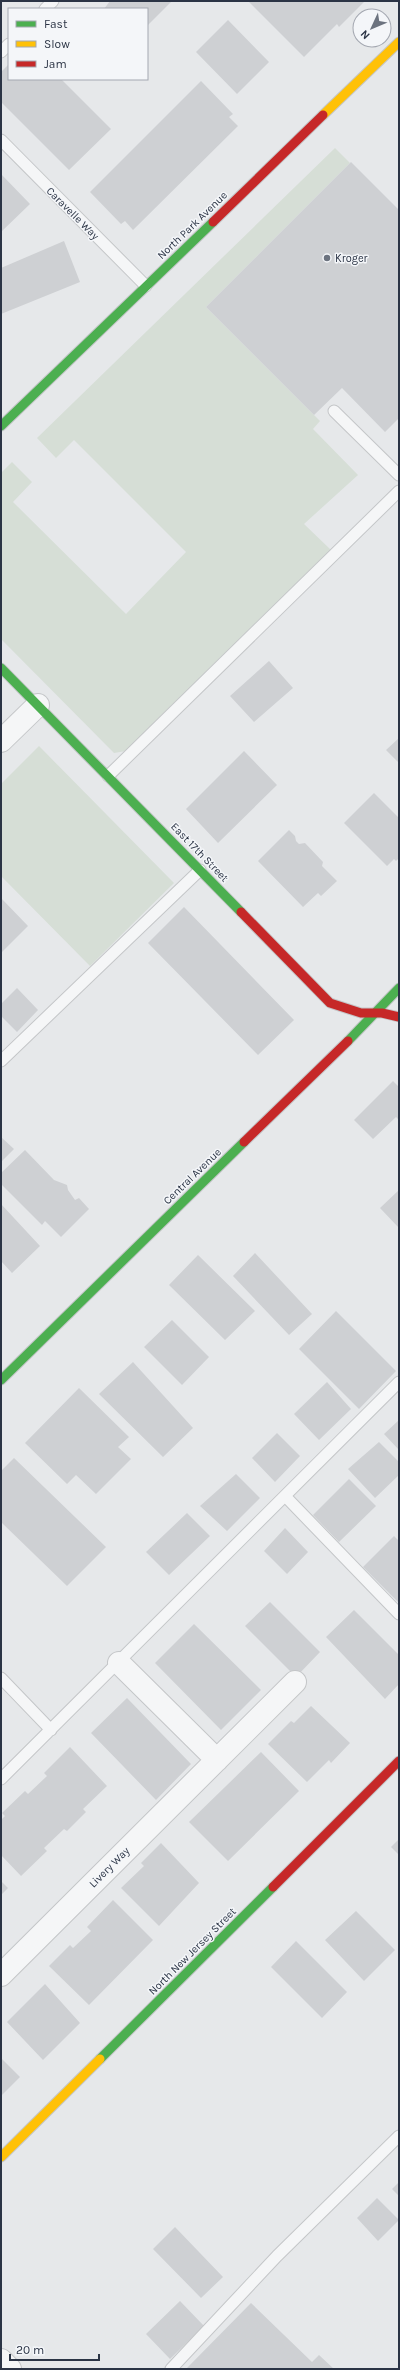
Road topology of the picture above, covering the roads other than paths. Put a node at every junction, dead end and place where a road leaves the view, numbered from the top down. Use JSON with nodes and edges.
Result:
{"nodes":[{"id":1,"x":399,"y":42,"type":"edge"},
{"id":2,"x":1,"y":140,"type":"edge"},
{"id":3,"x":146,"y":286,"type":"junction"},
{"id":4,"x":334,"y":411,"type":"dead end"},
{"id":5,"x":1,"y":426,"type":"edge"},
{"id":6,"x":399,"y":475,"type":"edge"},
{"id":7,"x":399,"y":491,"type":"edge"},
{"id":8,"x":1,"y":668,"type":"edge"},
{"id":9,"x":38,"y":705,"type":"junction"},
{"id":10,"x":1,"y":741,"type":"edge"},
{"id":11,"x":108,"y":776,"type":"junction"},
{"id":12,"x":200,"y":870,"type":"junction"},
{"id":13,"x":399,"y":988,"type":"edge"},
{"id":14,"x":373,"y":1014,"type":"junction"},
{"id":15,"x":399,"y":1017,"type":"edge"},
{"id":16,"x":1,"y":1061,"type":"edge"},
{"id":17,"x":1,"y":1380,"type":"edge"},
{"id":18,"x":399,"y":1382,"type":"edge"},
{"id":19,"x":285,"y":1496,"type":"junction"},
{"id":20,"x":399,"y":1614,"type":"edge"},
{"id":21,"x":119,"y":1662,"type":"junction"},
{"id":22,"x":1,"y":1678,"type":"edge"},
{"id":23,"x":295,"y":1682,"type":"dead end"},
{"id":24,"x":51,"y":1730,"type":"junction"},
{"id":25,"x":217,"y":1760,"type":"junction"},
{"id":26,"x":399,"y":1761,"type":"edge"},
{"id":27,"x":1,"y":1779,"type":"edge"},
{"id":28,"x":1,"y":1975,"type":"edge"},
{"id":29,"x":399,"y":2136,"type":"edge"},
{"id":30,"x":1,"y":2157,"type":"edge"},
{"id":31,"x":1,"y":2360,"type":"edge"},
{"id":32,"x":10,"y":2369,"type":"edge"},
{"id":33,"x":171,"y":2369,"type":"edge"}],
"edges":[{"from":1,"to":3,"type":"street","name":"North Park Avenue"},
{"from":2,"to":3,"type":"lane","name":"Caravelle Way"},
{"from":3,"to":5,"type":"street","name":"North Park Avenue"},
{"from":4,"to":6,"type":"lane"},
{"from":7,"to":11,"type":"lane"},
{"from":8,"to":9,"type":"street","name":"East 17th Street"},
{"from":9,"to":10,"type":"street"},
{"from":9,"to":11,"type":"street","name":"East 17th Street"},
{"from":11,"to":12,"type":"street","name":"East 17th Street"},
{"from":12,"to":14,"type":"street","name":"East 17th Street"},
{"from":12,"to":16,"type":"lane"},
{"from":13,"to":14,"type":"street","name":"Central Avenue"},
{"from":14,"to":15,"type":"street","name":"East 17th Street"},
{"from":14,"to":17,"type":"street","name":"Central Avenue"},
{"from":18,"to":19,"type":"lane"},
{"from":19,"to":20,"type":"lane"},
{"from":19,"to":21,"type":"lane"},
{"from":21,"to":24,"type":"lane"},
{"from":21,"to":25,"type":"street"},
{"from":22,"to":24,"type":"lane"},
{"from":23,"to":25,"type":"street","name":"Livery Way"},
{"from":24,"to":27,"type":"lane"},
{"from":25,"to":28,"type":"street","name":"Livery Way"},
{"from":26,"to":30,"type":"street","name":"North New Jersey Street"},
{"from":29,"to":33,"type":"lane"},
{"from":31,"to":32,"type":"street"}]}
